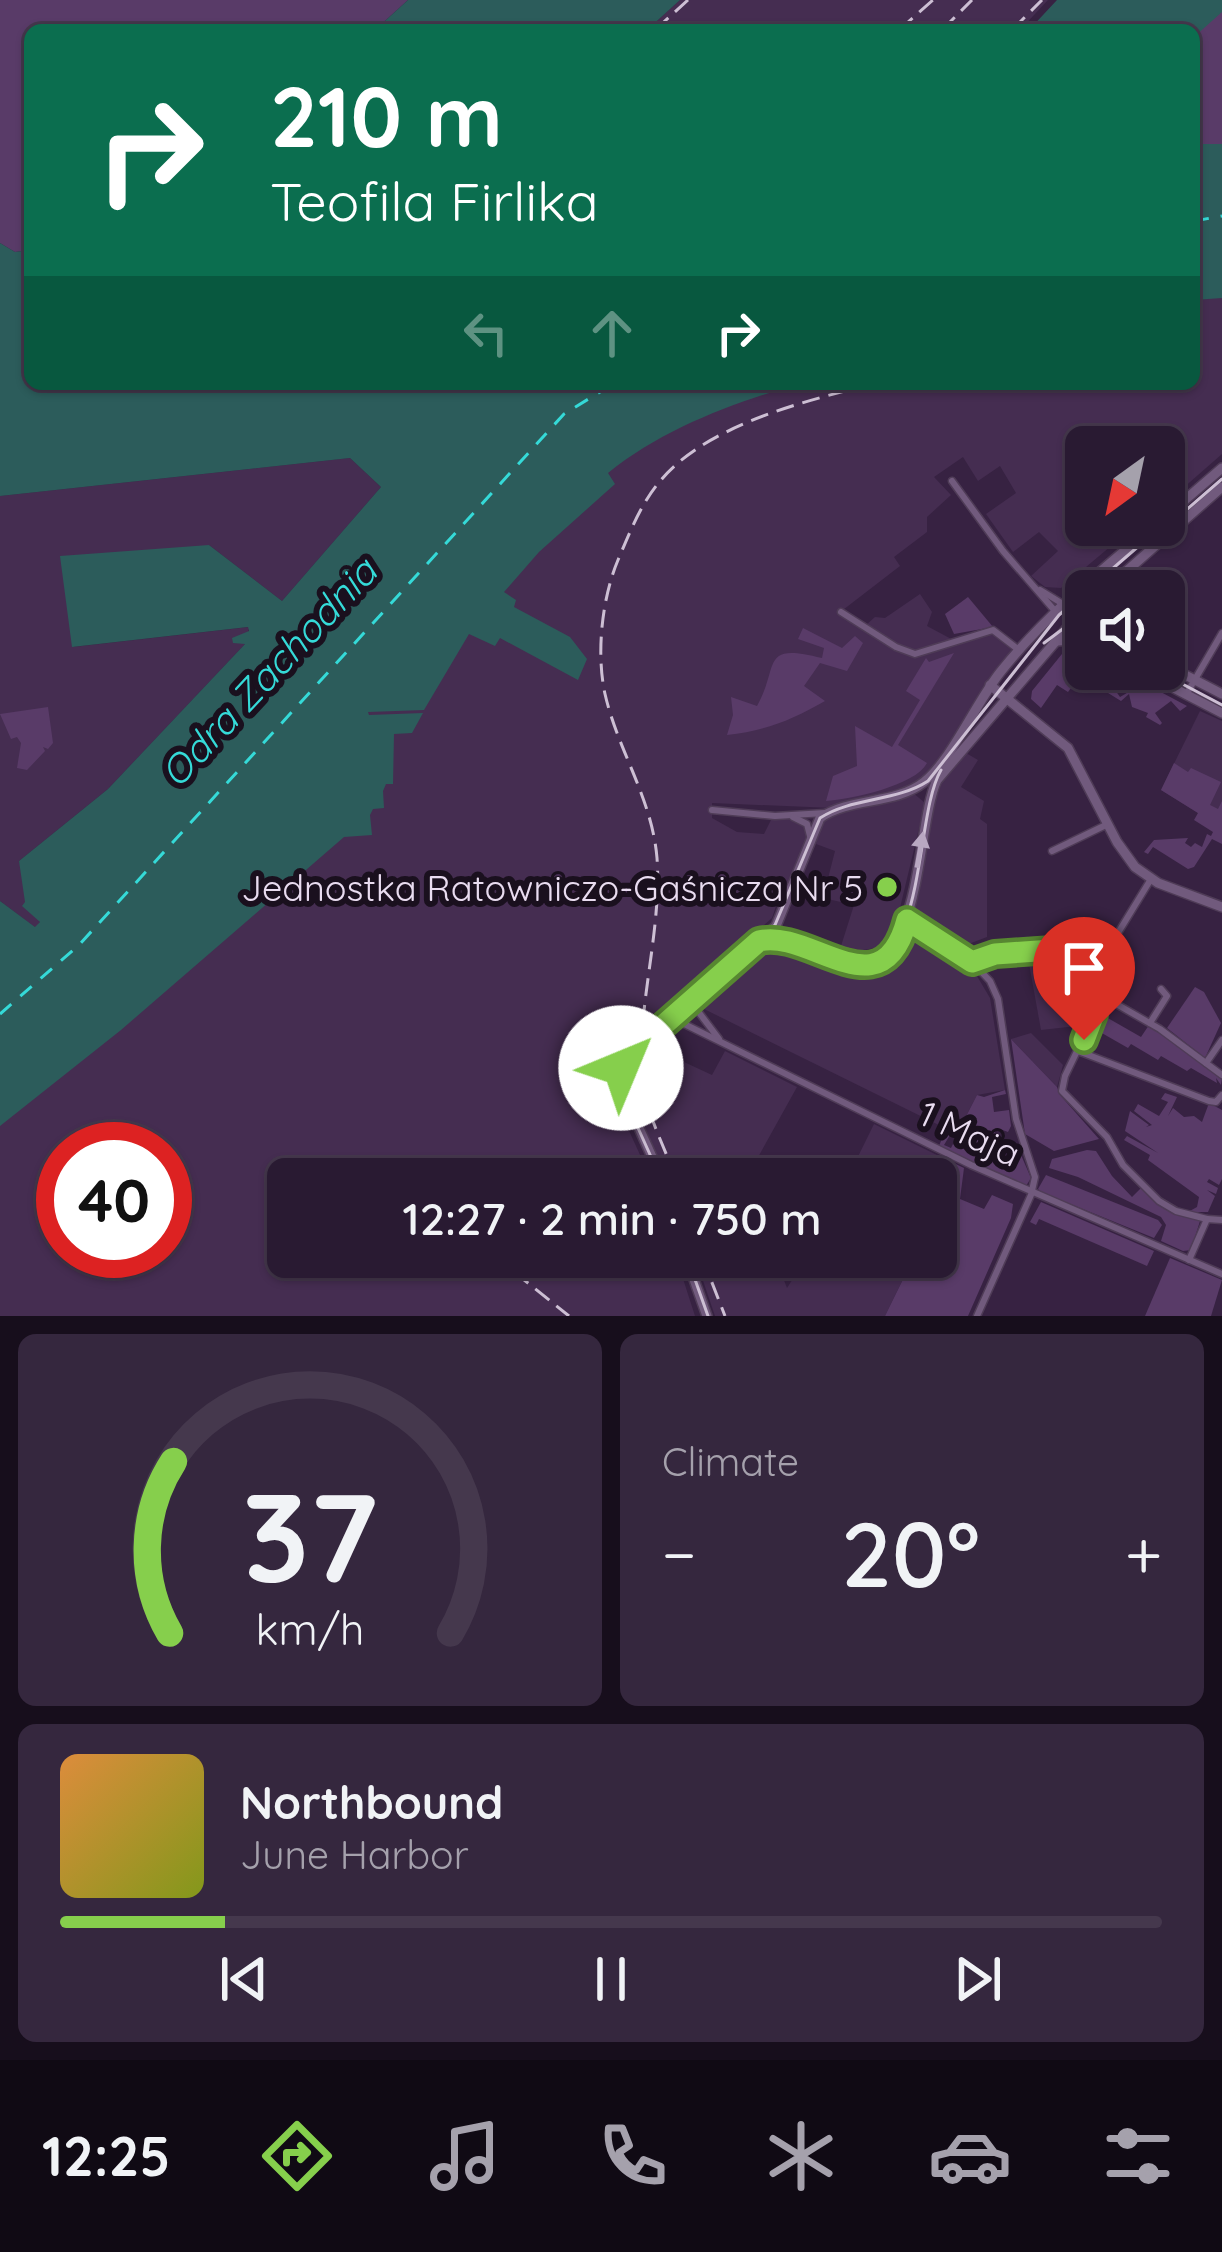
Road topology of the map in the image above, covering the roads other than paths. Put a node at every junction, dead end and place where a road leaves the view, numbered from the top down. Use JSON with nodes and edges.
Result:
{"nodes":[{"id":1,"x":1222,"y":468,"type":"edge"},
{"id":2,"x":952,"y":481,"type":"dead end"},
{"id":3,"x":1222,"y":487,"type":"edge"},
{"id":4,"x":1185,"y":500,"type":"edge"},
{"id":5,"x":1130,"y":546,"type":"edge"},
{"id":6,"x":1129,"y":570,"type":"edge"},
{"id":7,"x":1059,"y":607,"type":"junction"},
{"id":8,"x":1065,"y":608,"type":"edge"},
{"id":9,"x":841,"y":612,"type":"dead end"},
{"id":10,"x":1065,"y":618,"type":"edge"},
{"id":11,"x":1065,"y":628,"type":"edge"},
{"id":12,"x":1222,"y":633,"type":"edge"},
{"id":13,"x":1065,"y":639,"type":"edge"},
{"id":14,"x":1048,"y":648,"type":"junction"},
{"id":15,"x":1019,"y":650,"type":"junction"},
{"id":16,"x":1185,"y":677,"type":"edge"},
{"id":17,"x":1193,"y":682,"type":"junction"},
{"id":18,"x":990,"y":685,"type":"junction"},
{"id":19,"x":1173,"y":690,"type":"edge"},
{"id":20,"x":1222,"y":694,"type":"edge"},
{"id":21,"x":1006,"y":697,"type":"junction"},
{"id":22,"x":1185,"y":697,"type":"junction"},
{"id":23,"x":1222,"y":713,"type":"edge"},
{"id":24,"x":906,"y":791,"type":"junction"},
{"id":25,"x":928,"y":806,"type":"junction"},
{"id":26,"x":712,"y":810,"type":"dead end"},
{"id":27,"x":829,"y":812,"type":"junction"},
{"id":28,"x":790,"y":816,"type":"junction"},
{"id":29,"x":1108,"y":824,"type":"junction"},
{"id":30,"x":810,"y":837,"type":"junction"},
{"id":31,"x":1052,"y":851,"type":"dead end"},
{"id":32,"x":1151,"y":879,"type":"junction"},
{"id":33,"x":1222,"y":907,"type":"edge"},
{"id":34,"x":782,"y":917,"type":"junction"},
{"id":35,"x":907,"y":920,"type":"junction"},
{"id":36,"x":759,"y":941,"type":"junction"},
{"id":37,"x":789,"y":943,"type":"junction"},
{"id":38,"x":1109,"y":946,"type":"junction"},
{"id":39,"x":972,"y":962,"type":"junction"},
{"id":40,"x":1161,"y":989,"type":"dead end"},
{"id":41,"x":1096,"y":993,"type":"dead end"},
{"id":42,"x":691,"y":1001,"type":"junction"},
{"id":43,"x":672,"y":1018,"type":"junction"},
{"id":44,"x":1150,"y":1023,"type":"junction"},
{"id":45,"x":1222,"y":1040,"type":"edge"},
{"id":46,"x":732,"y":1047,"type":"junction"},
{"id":47,"x":1078,"y":1051,"type":"junction"},
{"id":48,"x":1207,"y":1063,"type":"junction"},
{"id":49,"x":1222,"y":1075,"type":"edge"},
{"id":50,"x":1222,"y":1095,"type":"edge"},
{"id":51,"x":653,"y":1158,"type":"edge"},
{"id":52,"x":1032,"y":1192,"type":"junction"},
{"id":53,"x":1207,"y":1219,"type":"junction"},
{"id":54,"x":1222,"y":1220,"type":"edge"},
{"id":55,"x":1189,"y":1260,"type":"junction"},
{"id":56,"x":1222,"y":1274,"type":"edge"},
{"id":57,"x":693,"y":1278,"type":"edge"},
{"id":58,"x":707,"y":1316,"type":"edge"},
{"id":59,"x":977,"y":1316,"type":"edge"}],
"edges":[{"from":1,"to":4,"type":"street"},
{"from":2,"to":7,"type":"street"},
{"from":3,"to":6,"type":"street"},
{"from":5,"to":7,"type":"street"},
{"from":7,"to":8,"type":"street"},
{"from":7,"to":10,"type":"street"},
{"from":7,"to":15,"type":"street"},
{"from":9,"to":15,"type":"street"},
{"from":11,"to":14,"type":"street"},
{"from":12,"to":17,"type":"street"},
{"from":13,"to":14,"type":"street"},
{"from":14,"to":21,"type":"street"},
{"from":15,"to":18,"type":"street"},
{"from":16,"to":17,"type":"street"},
{"from":17,"to":20,"type":"street"},
{"from":17,"to":22,"type":"street"},
{"from":18,"to":21,"type":"street"},
{"from":18,"to":24,"type":"street"},
{"from":19,"to":22,"type":"street"},
{"from":21,"to":25,"type":"street"},
{"from":21,"to":29,"type":"street"},
{"from":22,"to":23,"type":"street"},
{"from":24,"to":25,"type":"street"},
{"from":24,"to":27,"type":"street"},
{"from":35,"to":25,"type":"street","one_way":true},
{"from":26,"to":28,"type":"street"},
{"from":27,"to":28,"type":"street"},
{"from":27,"to":30,"type":"street"},
{"from":28,"to":30,"type":"street"},
{"from":29,"to":31,"type":"street"},
{"from":29,"to":32,"type":"street"},
{"from":30,"to":34,"type":"street"},
{"from":32,"to":33,"type":"street"},
{"from":32,"to":38,"type":"street","name":"1 Maja"},
{"from":34,"to":36,"type":"street"},
{"from":34,"to":37,"type":"street"},
{"from":35,"to":37,"type":"street"},
{"from":35,"to":39,"type":"street"},
{"from":36,"to":37,"type":"street"},
{"from":36,"to":42,"type":"street"},
{"from":38,"to":39,"type":"street"},
{"from":38,"to":47,"type":"street","name":"1 Maja"},
{"from":39,"to":52,"type":"street"},
{"from":40,"to":44,"type":"street"},
{"from":41,"to":44,"type":"street"},
{"from":42,"to":43,"type":"street"},
{"from":42,"to":46,"type":"street","name":"1 Maja"},
{"from":43,"to":46,"type":"street","name":"1 Maja"},
{"from":43,"to":51,"type":"street"},
{"from":44,"to":48,"type":"street"},
{"from":45,"to":48,"type":"street"},
{"from":46,"to":52,"type":"street","name":"1 Maja"},
{"from":47,"to":50,"type":"street"},
{"from":47,"to":53,"type":"street","name":"1 Maja"},
{"from":48,"to":49,"type":"street"},
{"from":52,"to":55,"type":"street","name":"1 Maja"},
{"from":52,"to":59,"type":"street"},
{"from":53,"to":54,"type":"street","name":"1 Maja"},
{"from":53,"to":55,"type":"street"},
{"from":55,"to":56,"type":"street","name":"1 Maja"},
{"from":57,"to":58,"type":"street"}]}
